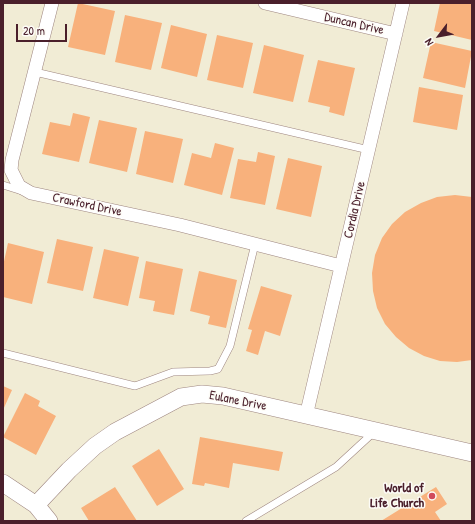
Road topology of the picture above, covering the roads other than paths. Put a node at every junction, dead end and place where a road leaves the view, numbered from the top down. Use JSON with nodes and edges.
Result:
{"nodes":[{"id":1,"x":52,"y":3,"type":"edge"},
{"id":2,"x":265,"y":3,"type":"edge"},
{"id":3,"x":403,"y":3,"type":"edge"},
{"id":4,"x":396,"y":34,"type":"junction"},
{"id":5,"x":34,"y":72,"type":"junction"},
{"id":6,"x":369,"y":150,"type":"junction"},
{"id":7,"x":3,"y":185,"type":"edge"},
{"id":8,"x":31,"y":193,"type":"junction"},
{"id":9,"x":255,"y":244,"type":"junction"},
{"id":10,"x":341,"y":266,"type":"junction"},
{"id":11,"x":3,"y":353,"type":"edge"},
{"id":12,"x":306,"y":416,"type":"junction"},
{"id":13,"x":374,"y":432,"type":"junction"},
{"id":14,"x":472,"y":453,"type":"edge"},
{"id":15,"x":3,"y":483,"type":"edge"},
{"id":16,"x":36,"y":506,"type":"junction"},
{"id":17,"x":49,"y":521,"type":"edge"},
{"id":18,"x":246,"y":521,"type":"edge"}],
"edges":[{"from":1,"to":5,"type":"street","name":"Crawford Drive"},
{"from":2,"to":4,"type":"street","name":"Duncan Drive"},
{"from":3,"to":4,"type":"street","name":"Cordia Drive"},
{"from":4,"to":6,"type":"street","name":"Cordia Drive"},
{"from":5,"to":6,"type":"lane"},
{"from":5,"to":8,"type":"street","name":"Crawford Drive"},
{"from":6,"to":10,"type":"street","name":"Cordia Drive"},
{"from":7,"to":8,"type":"lane"},
{"from":8,"to":9,"type":"street","name":"Crawford Drive"},
{"from":9,"to":10,"type":"street","name":"Crawford Drive"},
{"from":9,"to":11,"type":"lane"},
{"from":10,"to":12,"type":"street","name":"Cordia Drive"},
{"from":12,"to":13,"type":"street","name":"Eulane Drive"},
{"from":12,"to":16,"type":"street","name":"Eulane Drive"},
{"from":13,"to":14,"type":"street","name":"Eulane Drive"},
{"from":13,"to":18,"type":"lane"},
{"from":15,"to":16,"type":"street"},
{"from":16,"to":17,"type":"street"}]}
